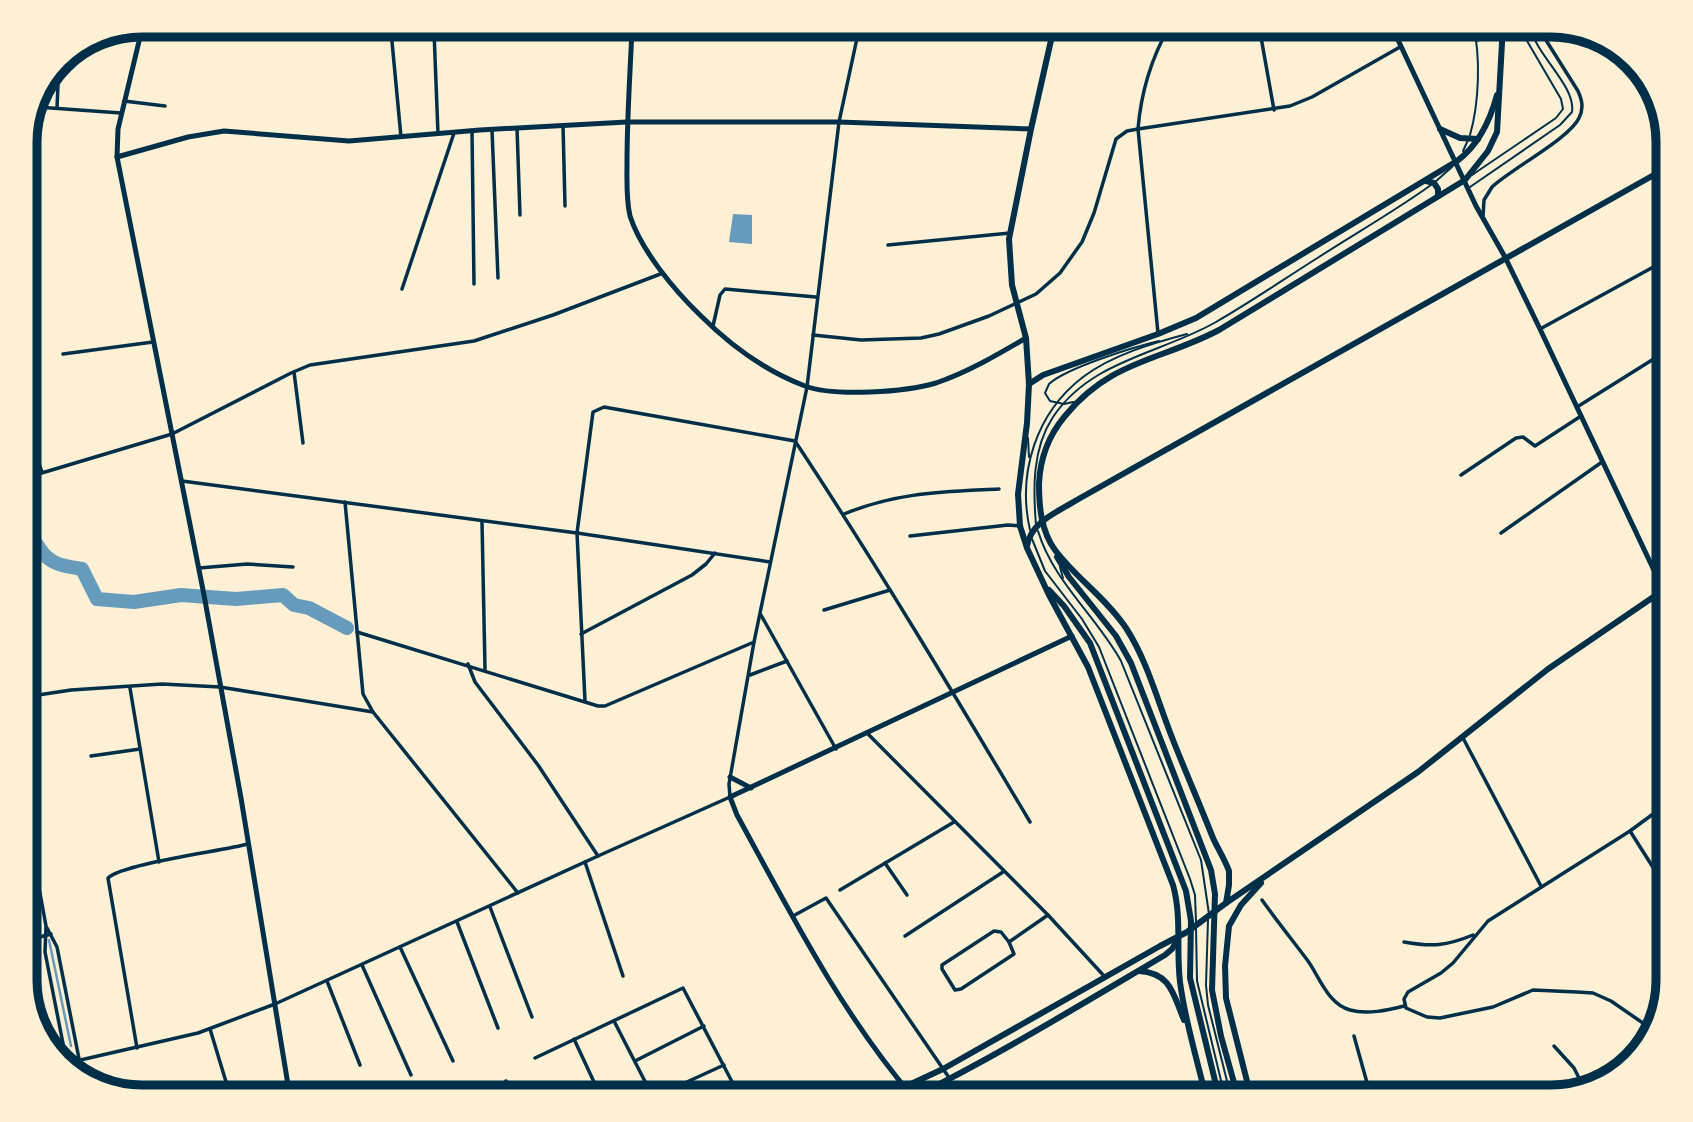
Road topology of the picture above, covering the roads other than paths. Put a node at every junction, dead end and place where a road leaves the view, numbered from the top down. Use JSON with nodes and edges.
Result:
{"nodes":[{"id":1,"x":140,"y":37,"type":"edge"},
{"id":2,"x":391,"y":37,"type":"edge"},
{"id":3,"x":434,"y":37,"type":"edge"},
{"id":4,"x":632,"y":37,"type":"edge"},
{"id":5,"x":857,"y":37,"type":"edge"},
{"id":6,"x":1052,"y":37,"type":"edge"},
{"id":7,"x":1164,"y":37,"type":"edge"},
{"id":8,"x":1261,"y":37,"type":"edge"},
{"id":9,"x":1396,"y":37,"type":"edge"},
{"id":10,"x":1476,"y":37,"type":"edge"},
{"id":11,"x":1479,"y":37,"type":"edge"},
{"id":12,"x":1502,"y":37,"type":"edge"},
{"id":13,"x":1525,"y":37,"type":"edge"},
{"id":14,"x":1535,"y":37,"type":"edge"},
{"id":15,"x":1545,"y":37,"type":"edge"},
{"id":16,"x":1477,"y":42,"type":"junction"},
{"id":17,"x":1401,"y":47,"type":"junction"},
{"id":18,"x":58,"y":78,"type":"edge"},
{"id":19,"x":1499,"y":86,"type":"junction"},
{"id":20,"x":124,"y":101,"type":"junction"},
{"id":21,"x":165,"y":106,"type":"dead end"},
{"id":22,"x":43,"y":107,"type":"edge"},
{"id":23,"x":57,"y":108,"type":"junction"},
{"id":24,"x":1274,"y":110,"type":"junction"},
{"id":25,"x":121,"y":113,"type":"junction"},
{"id":26,"x":627,"y":122,"type":"junction"},
{"id":27,"x":839,"y":122,"type":"junction"},
{"id":28,"x":563,"y":125,"type":"junction"},
{"id":29,"x":517,"y":128,"type":"junction"},
{"id":30,"x":1031,"y":129,"type":"junction"},
{"id":31,"x":1138,"y":129,"type":"junction"},
{"id":32,"x":1440,"y":129,"type":"junction"},
{"id":33,"x":492,"y":130,"type":"junction"},
{"id":34,"x":472,"y":131,"type":"junction"},
{"id":35,"x":454,"y":133,"type":"junction"},
{"id":36,"x":438,"y":134,"type":"junction"},
{"id":37,"x":401,"y":137,"type":"junction"},
{"id":38,"x":1478,"y":139,"type":"junction"},
{"id":39,"x":117,"y":158,"type":"junction"},
{"id":40,"x":1457,"y":161,"type":"junction"},
{"id":41,"x":1656,"y":174,"type":"edge"},
{"id":42,"x":1465,"y":180,"type":"junction"},
{"id":43,"x":1424,"y":181,"type":"junction"},
{"id":44,"x":1469,"y":188,"type":"junction"},
{"id":45,"x":1438,"y":196,"type":"junction"},
{"id":46,"x":565,"y":206,"type":"dead end"},
{"id":47,"x":520,"y":215,"type":"dead end"},
{"id":48,"x":1483,"y":219,"type":"junction"},
{"id":49,"x":1010,"y":233,"type":"junction"},
{"id":50,"x":888,"y":245,"type":"dead end"},
{"id":51,"x":1505,"y":257,"type":"junction"},
{"id":52,"x":1656,"y":266,"type":"edge"},
{"id":53,"x":663,"y":273,"type":"junction"},
{"id":54,"x":498,"y":278,"type":"dead end"},
{"id":55,"x":474,"y":284,"type":"dead end"},
{"id":56,"x":402,"y":289,"type":"dead end"},
{"id":57,"x":816,"y":297,"type":"junction"},
{"id":58,"x":1018,"y":304,"type":"junction"},
{"id":59,"x":713,"y":328,"type":"junction"},
{"id":60,"x":1540,"y":329,"type":"junction"},
{"id":61,"x":1195,"y":332,"type":"junction"},
{"id":62,"x":1158,"y":334,"type":"junction"},
{"id":63,"x":813,"y":335,"type":"junction"},
{"id":64,"x":1026,"y":338,"type":"junction"},
{"id":65,"x":1170,"y":339,"type":"junction"},
{"id":66,"x":153,"y":342,"type":"junction"},
{"id":67,"x":63,"y":354,"type":"dead end"},
{"id":68,"x":1656,"y":358,"type":"edge"},
{"id":69,"x":294,"y":372,"type":"junction"},
{"id":70,"x":1029,"y":384,"type":"junction"},
{"id":71,"x":807,"y":387,"type":"junction"},
{"id":72,"x":1080,"y":399,"type":"junction"},
{"id":73,"x":1056,"y":403,"type":"junction"},
{"id":74,"x":1064,"y":404,"type":"junction"},
{"id":75,"x":1577,"y":407,"type":"junction"},
{"id":76,"x":1581,"y":416,"type":"junction"},
{"id":77,"x":1027,"y":423,"type":"junction"},
{"id":78,"x":172,"y":434,"type":"junction"},
{"id":79,"x":795,"y":441,"type":"junction"},
{"id":80,"x":303,"y":443,"type":"dead end"},
{"id":81,"x":37,"y":459,"type":"edge"},
{"id":82,"x":1029,"y":461,"type":"junction"},
{"id":83,"x":1602,"y":461,"type":"junction"},
{"id":84,"x":42,"y":473,"type":"junction"},
{"id":85,"x":37,"y":474,"type":"edge"},
{"id":86,"x":1461,"y":475,"type":"dead end"},
{"id":87,"x":182,"y":481,"type":"junction"},
{"id":88,"x":999,"y":489,"type":"dead end"},
{"id":89,"x":345,"y":502,"type":"junction"},
{"id":90,"x":844,"y":514,"type":"junction"},
{"id":91,"x":482,"y":522,"type":"junction"},
{"id":92,"x":1039,"y":524,"type":"junction"},
{"id":93,"x":1020,"y":526,"type":"junction"},
{"id":94,"x":577,"y":533,"type":"junction"},
{"id":95,"x":1501,"y":533,"type":"dead end"},
{"id":96,"x":1030,"y":534,"type":"junction"},
{"id":97,"x":910,"y":536,"type":"dead end"},
{"id":98,"x":1027,"y":548,"type":"junction"},
{"id":99,"x":1054,"y":549,"type":"junction"},
{"id":100,"x":715,"y":553,"type":"junction"},
{"id":101,"x":770,"y":562,"type":"junction"},
{"id":102,"x":293,"y":567,"type":"dead end"},
{"id":103,"x":199,"y":568,"type":"junction"},
{"id":104,"x":1656,"y":569,"type":"edge"},
{"id":105,"x":1065,"y":582,"type":"junction"},
{"id":106,"x":1045,"y":586,"type":"junction"},
{"id":107,"x":890,"y":590,"type":"junction"},
{"id":108,"x":1656,"y":596,"type":"edge"},
{"id":109,"x":824,"y":610,"type":"dead end"},
{"id":110,"x":760,"y":613,"type":"junction"},
{"id":111,"x":357,"y":632,"type":"junction"},
{"id":112,"x":581,"y":634,"type":"junction"},
{"id":113,"x":1072,"y":636,"type":"junction"},
{"id":114,"x":754,"y":642,"type":"junction"},
{"id":115,"x":787,"y":661,"type":"junction"},
{"id":116,"x":468,"y":664,"type":"junction"},
{"id":117,"x":485,"y":669,"type":"junction"},
{"id":118,"x":748,"y":675,"type":"junction"},
{"id":119,"x":220,"y":687,"type":"junction"},
{"id":120,"x":130,"y":688,"type":"junction"},
{"id":121,"x":954,"y":694,"type":"junction"},
{"id":122,"x":37,"y":695,"type":"edge"},
{"id":123,"x":585,"y":701,"type":"junction"},
{"id":124,"x":373,"y":712,"type":"junction"},
{"id":125,"x":868,"y":734,"type":"junction"},
{"id":126,"x":1463,"y":738,"type":"junction"},
{"id":127,"x":140,"y":749,"type":"junction"},
{"id":128,"x":836,"y":749,"type":"junction"},
{"id":129,"x":91,"y":756,"type":"dead end"},
{"id":130,"x":730,"y":777,"type":"junction"},
{"id":131,"x":751,"y":788,"type":"junction"},
{"id":132,"x":730,"y":797,"type":"junction"},
{"id":133,"x":1656,"y":812,"type":"edge"},
{"id":134,"x":954,"y":822,"type":"junction"},
{"id":135,"x":1030,"y":822,"type":"dead end"},
{"id":136,"x":1630,"y":831,"type":"junction"},
{"id":137,"x":248,"y":844,"type":"junction"},
{"id":138,"x":598,"y":856,"type":"junction"},
{"id":139,"x":159,"y":862,"type":"junction"},
{"id":140,"x":585,"y":862,"type":"junction"},
{"id":141,"x":885,"y":863,"type":"junction"},
{"id":142,"x":1003,"y":872,"type":"junction"},
{"id":143,"x":1656,"y":872,"type":"edge"},
{"id":144,"x":1266,"y":876,"type":"junction"},
{"id":145,"x":37,"y":877,"type":"edge"},
{"id":146,"x":1541,"y":886,"type":"junction"},
{"id":147,"x":840,"y":890,"type":"dead end"},
{"id":148,"x":518,"y":893,"type":"junction"},
{"id":149,"x":906,"y":895,"type":"dead end"},
{"id":150,"x":1262,"y":900,"type":"dead end"},
{"id":151,"x":1225,"y":904,"type":"junction"},
{"id":152,"x":490,"y":907,"type":"junction"},
{"id":153,"x":1048,"y":915,"type":"junction"},
{"id":154,"x":793,"y":916,"type":"junction"},
{"id":155,"x":457,"y":922,"type":"junction"},
{"id":156,"x":46,"y":926,"type":"junction"},
{"id":157,"x":51,"y":934,"type":"junction"},
{"id":158,"x":1476,"y":934,"type":"junction"},
{"id":159,"x":45,"y":936,"type":"junction"},
{"id":160,"x":905,"y":936,"type":"dead end"},
{"id":161,"x":37,"y":938,"type":"edge"},
{"id":162,"x":1179,"y":938,"type":"junction"},
{"id":163,"x":1009,"y":942,"type":"junction"},
{"id":164,"x":1404,"y":942,"type":"dead end"},
{"id":165,"x":400,"y":947,"type":"junction"},
{"id":166,"x":362,"y":965,"type":"junction"},
{"id":167,"x":1137,"y":971,"type":"junction"},
{"id":168,"x":623,"y":976,"type":"dead end"},
{"id":169,"x":1105,"y":977,"type":"junction"},
{"id":170,"x":327,"y":981,"type":"junction"},
{"id":171,"x":275,"y":1004,"type":"junction"},
{"id":172,"x":1404,"y":1006,"type":"junction"},
{"id":173,"x":531,"y":1017,"type":"dead end"},
{"id":174,"x":614,"y":1021,"type":"junction"},
{"id":175,"x":1646,"y":1025,"type":"edge"},
{"id":176,"x":704,"y":1026,"type":"junction"},
{"id":177,"x":498,"y":1028,"type":"dead end"},
{"id":178,"x":210,"y":1029,"type":"junction"},
{"id":179,"x":1188,"y":1031,"type":"junction"},
{"id":180,"x":1354,"y":1036,"type":"dead end"},
{"id":181,"x":574,"y":1039,"type":"junction"},
{"id":182,"x":1554,"y":1046,"type":"dead end"},
{"id":183,"x":136,"y":1048,"type":"junction"},
{"id":184,"x":63,"y":1049,"type":"edge"},
{"id":185,"x":535,"y":1058,"type":"dead end"},
{"id":186,"x":79,"y":1061,"type":"junction"},
{"id":187,"x":453,"y":1061,"type":"dead end"},
{"id":188,"x":635,"y":1061,"type":"junction"},
{"id":189,"x":75,"y":1062,"type":"edge"},
{"id":190,"x":360,"y":1065,"type":"dead end"},
{"id":191,"x":724,"y":1065,"type":"junction"},
{"id":192,"x":80,"y":1066,"type":"edge"},
{"id":193,"x":943,"y":1069,"type":"junction"},
{"id":194,"x":411,"y":1075,"type":"dead end"},
{"id":195,"x":950,"y":1079,"type":"junction"},
{"id":196,"x":506,"y":1081,"type":"dead end"},
{"id":197,"x":1581,"y":1081,"type":"edge"},
{"id":198,"x":227,"y":1085,"type":"dead end"},
{"id":199,"x":288,"y":1085,"type":"edge"},
{"id":200,"x":507,"y":1085,"type":"edge"},
{"id":201,"x":595,"y":1085,"type":"edge"},
{"id":202,"x":648,"y":1085,"type":"edge"},
{"id":203,"x":680,"y":1085,"type":"edge"},
{"id":204,"x":734,"y":1085,"type":"edge"},
{"id":205,"x":903,"y":1085,"type":"edge"},
{"id":206,"x":911,"y":1085,"type":"edge"},
{"id":207,"x":938,"y":1085,"type":"edge"},
{"id":208,"x":1203,"y":1085,"type":"edge"},
{"id":209,"x":1216,"y":1085,"type":"edge"},
{"id":210,"x":1222,"y":1085,"type":"edge"},
{"id":211,"x":1228,"y":1085,"type":"edge"},
{"id":212,"x":1235,"y":1085,"type":"edge"},
{"id":213,"x":1248,"y":1085,"type":"edge"},
{"id":214,"x":1368,"y":1085,"type":"edge"}],
"edges":[{"from":1,"to":20,"type":"street"},
{"from":2,"to":37,"type":"street"},
{"from":3,"to":36,"type":"street"},
{"from":4,"to":26,"type":"street"},
{"from":5,"to":27,"type":"street"},
{"from":6,"to":30,"type":"main road"},
{"from":7,"to":31,"type":"street"},
{"from":8,"to":24,"type":"street"},
{"from":9,"to":17,"type":"street"},
{"from":10,"to":16,"type":"lane"},
{"from":11,"to":16,"type":"lane"},
{"from":12,"to":19,"type":"main road"},
{"from":13,"to":42,"type":"lane"},
{"from":14,"to":44,"type":"lane"},
{"from":15,"to":48,"type":"street"},
{"from":16,"to":61,"type":"lane"},
{"from":17,"to":24,"type":"street"},
{"from":17,"to":32,"type":"street"},
{"from":18,"to":23,"type":"street"},
{"from":19,"to":38,"type":"main road"},
{"from":19,"to":42,"type":"main road"},
{"from":20,"to":21,"type":"street"},
{"from":20,"to":25,"type":"street"},
{"from":22,"to":23,"type":"street"},
{"from":23,"to":25,"type":"street"},
{"from":24,"to":31,"type":"street"},
{"from":25,"to":39,"type":"street"},
{"from":26,"to":27,"type":"street"},
{"from":26,"to":28,"type":"street"},
{"from":26,"to":53,"type":"street"},
{"from":27,"to":30,"type":"street"},
{"from":27,"to":57,"type":"street"},
{"from":28,"to":29,"type":"street"},
{"from":28,"to":46,"type":"street"},
{"from":29,"to":33,"type":"street"},
{"from":29,"to":47,"type":"street"},
{"from":30,"to":49,"type":"main road"},
{"from":31,"to":58,"type":"street"},
{"from":31,"to":62,"type":"street"},
{"from":32,"to":38,"type":"main road"},
{"from":32,"to":40,"type":"street"},
{"from":33,"to":34,"type":"street"},
{"from":33,"to":54,"type":"street"},
{"from":34,"to":35,"type":"street"},
{"from":34,"to":55,"type":"street"},
{"from":35,"to":36,"type":"street"},
{"from":35,"to":56,"type":"street"},
{"from":36,"to":37,"type":"street"},
{"from":37,"to":39,"type":"street"},
{"from":38,"to":40,"type":"main road"},
{"from":39,"to":66,"type":"street"},
{"from":40,"to":42,"type":"street"},
{"from":40,"to":43,"type":"main road"},
{"from":41,"to":51,"type":"main road"},
{"from":42,"to":44,"type":"street"},
{"from":42,"to":45,"type":"main road"},
{"from":43,"to":45,"type":"main road"},
{"from":43,"to":62,"type":"main road"},
{"from":44,"to":48,"type":"street"},
{"from":45,"to":72,"type":"main road"},
{"from":48,"to":51,"type":"street"},
{"from":49,"to":50,"type":"street"},
{"from":49,"to":58,"type":"main road"},
{"from":51,"to":60,"type":"street"},
{"from":51,"to":92,"type":"main road"},
{"from":52,"to":60,"type":"street"},
{"from":53,"to":59,"type":"street"},
{"from":53,"to":69,"type":"street"},
{"from":57,"to":59,"type":"street"},
{"from":57,"to":63,"type":"street"},
{"from":58,"to":63,"type":"street"},
{"from":58,"to":64,"type":"main road"},
{"from":59,"to":71,"type":"street"},
{"from":60,"to":75,"type":"street"},
{"from":61,"to":65,"type":"lane"},
{"from":61,"to":74,"type":"lane"},
{"from":62,"to":70,"type":"main road"},
{"from":63,"to":71,"type":"street"},
{"from":64,"to":70,"type":"main road"},
{"from":64,"to":71,"type":"street"},
{"from":65,"to":73,"type":"lane"},
{"from":65,"to":73,"type":"lane"},
{"from":66,"to":67,"type":"street"},
{"from":66,"to":78,"type":"street"},
{"from":68,"to":75,"type":"street"},
{"from":69,"to":78,"type":"street"},
{"from":69,"to":80,"type":"street"},
{"from":70,"to":77,"type":"main road"},
{"from":71,"to":79,"type":"street"},
{"from":72,"to":74,"type":"lane"},
{"from":72,"to":92,"type":"main road"},
{"from":73,"to":74,"type":"lane"},
{"from":73,"to":82,"type":"lane"},
{"from":74,"to":92,"type":"lane"},
{"from":75,"to":76,"type":"street"},
{"from":76,"to":83,"type":"street"},
{"from":76,"to":86,"type":"street"},
{"from":77,"to":82,"type":"lane"},
{"from":77,"to":93,"type":"main road"},
{"from":78,"to":84,"type":"street"},
{"from":78,"to":87,"type":"street"},
{"from":79,"to":90,"type":"street"},
{"from":79,"to":94,"type":"street"},
{"from":79,"to":101,"type":"street"},
{"from":81,"to":84,"type":"street"},
{"from":82,"to":96,"type":"lane"},
{"from":83,"to":95,"type":"street"},
{"from":83,"to":104,"type":"street"},
{"from":84,"to":85,"type":"street"},
{"from":87,"to":89,"type":"street"},
{"from":87,"to":103,"type":"street"},
{"from":88,"to":90,"type":"street"},
{"from":89,"to":91,"type":"street"},
{"from":89,"to":111,"type":"street"},
{"from":90,"to":107,"type":"street"},
{"from":91,"to":94,"type":"street"},
{"from":91,"to":117,"type":"street"},
{"from":92,"to":96,"type":"main road"},
{"from":92,"to":99,"type":"main road"},
{"from":92,"to":105,"type":"lane"},
{"from":93,"to":97,"type":"street"},
{"from":93,"to":98,"type":"main road"},
{"from":94,"to":100,"type":"street"},
{"from":94,"to":112,"type":"street"},
{"from":96,"to":98,"type":"main road"},
{"from":96,"to":210,"type":"lane"},
{"from":98,"to":106,"type":"main road"},
{"from":99,"to":105,"type":"lane"},
{"from":99,"to":151,"type":"main road"},
{"from":99,"to":212,"type":"main road"},
{"from":100,"to":101,"type":"street"},
{"from":100,"to":112,"type":"street"},
{"from":101,"to":110,"type":"street"},
{"from":102,"to":103,"type":"street"},
{"from":103,"to":119,"type":"street"},
{"from":105,"to":211,"type":"lane"},
{"from":106,"to":113,"type":"main road"},
{"from":106,"to":209,"type":"main road"},
{"from":107,"to":109,"type":"street"},
{"from":107,"to":121,"type":"street"},
{"from":108,"to":126,"type":"main road"},
{"from":110,"to":114,"type":"street"},
{"from":110,"to":115,"type":"street"},
{"from":111,"to":116,"type":"street"},
{"from":111,"to":124,"type":"street"},
{"from":112,"to":123,"type":"street"},
{"from":113,"to":121,"type":"street"},
{"from":113,"to":162,"type":"main road"},
{"from":114,"to":118,"type":"street"},
{"from":114,"to":123,"type":"street"},
{"from":115,"to":118,"type":"street"},
{"from":115,"to":128,"type":"street"},
{"from":116,"to":117,"type":"street"},
{"from":116,"to":138,"type":"street"},
{"from":117,"to":123,"type":"street"},
{"from":118,"to":130,"type":"street"},
{"from":119,"to":120,"type":"street"},
{"from":119,"to":124,"type":"street"},
{"from":119,"to":137,"type":"street"},
{"from":120,"to":122,"type":"street"},
{"from":120,"to":127,"type":"street"},
{"from":121,"to":125,"type":"street"},
{"from":121,"to":135,"type":"street"},
{"from":124,"to":148,"type":"street"},
{"from":125,"to":128,"type":"street"},
{"from":125,"to":134,"type":"street"},
{"from":126,"to":144,"type":"main road"},
{"from":126,"to":146,"type":"street"},
{"from":127,"to":129,"type":"street"},
{"from":127,"to":139,"type":"street"},
{"from":128,"to":131,"type":"street"},
{"from":130,"to":131,"type":"street"},
{"from":130,"to":132,"type":"street"},
{"from":131,"to":132,"type":"street"},
{"from":132,"to":138,"type":"street"},
{"from":132,"to":154,"type":"street"},
{"from":133,"to":136,"type":"street"},
{"from":134,"to":141,"type":"street"},
{"from":134,"to":142,"type":"street"},
{"from":136,"to":143,"type":"street"},
{"from":136,"to":146,"type":"street"},
{"from":137,"to":139,"type":"street"},
{"from":137,"to":171,"type":"street"},
{"from":138,"to":140,"type":"street"},
{"from":139,"to":183,"type":"street"},
{"from":140,"to":148,"type":"street"},
{"from":140,"to":168,"type":"street"},
{"from":141,"to":147,"type":"street"},
{"from":141,"to":149,"type":"street"},
{"from":142,"to":153,"type":"street"},
{"from":142,"to":160,"type":"street"},
{"from":144,"to":151,"type":"main road"},
{"from":144,"to":213,"type":"main road"},
{"from":145,"to":156,"type":"street"},
{"from":146,"to":158,"type":"street"},
{"from":148,"to":152,"type":"street"},
{"from":150,"to":172,"type":"street"},
{"from":151,"to":162,"type":"main road"},
{"from":152,"to":155,"type":"street"},
{"from":152,"to":173,"type":"street"},
{"from":153,"to":163,"type":"street"},
{"from":153,"to":169,"type":"street"},
{"from":154,"to":193,"type":"street"},
{"from":154,"to":205,"type":"street"},
{"from":155,"to":165,"type":"street"},
{"from":155,"to":177,"type":"street"},
{"from":156,"to":157,"type":"street"},
{"from":156,"to":159,"type":"street"},
{"from":157,"to":159,"type":"street"},
{"from":157,"to":186,"type":"street"},
{"from":158,"to":164,"type":"street"},
{"from":158,"to":172,"type":"street"},
{"from":159,"to":161,"type":"street"},
{"from":159,"to":184,"type":"street"},
{"from":162,"to":167,"type":"main road"},
{"from":162,"to":169,"type":"main road"},
{"from":162,"to":179,"type":"main road"},
{"from":163,"to":163,"type":"street"},
{"from":165,"to":166,"type":"street"},
{"from":165,"to":187,"type":"street"},
{"from":166,"to":170,"type":"street"},
{"from":166,"to":194,"type":"street"},
{"from":167,"to":179,"type":"main road"},
{"from":167,"to":195,"type":"main road"},
{"from":169,"to":193,"type":"main road"},
{"from":170,"to":171,"type":"street"},
{"from":170,"to":190,"type":"street"},
{"from":171,"to":178,"type":"street"},
{"from":171,"to":199,"type":"street"},
{"from":172,"to":175,"type":"street"},
{"from":174,"to":176,"type":"street"},
{"from":174,"to":181,"type":"street"},
{"from":174,"to":188,"type":"street"},
{"from":176,"to":188,"type":"street"},
{"from":176,"to":191,"type":"street"},
{"from":178,"to":183,"type":"street"},
{"from":178,"to":198,"type":"street"},
{"from":179,"to":208,"type":"main road"},
{"from":180,"to":214,"type":"street"},
{"from":181,"to":185,"type":"street"},
{"from":181,"to":201,"type":"street"},
{"from":182,"to":197,"type":"street"},
{"from":183,"to":186,"type":"street"},
{"from":186,"to":189,"type":"street"},
{"from":186,"to":192,"type":"street"},
{"from":188,"to":202,"type":"street"},
{"from":191,"to":203,"type":"street"},
{"from":191,"to":204,"type":"street"},
{"from":193,"to":195,"type":"street"},
{"from":193,"to":206,"type":"main road"},
{"from":195,"to":207,"type":"main road"},
{"from":196,"to":200,"type":"street"}]}
